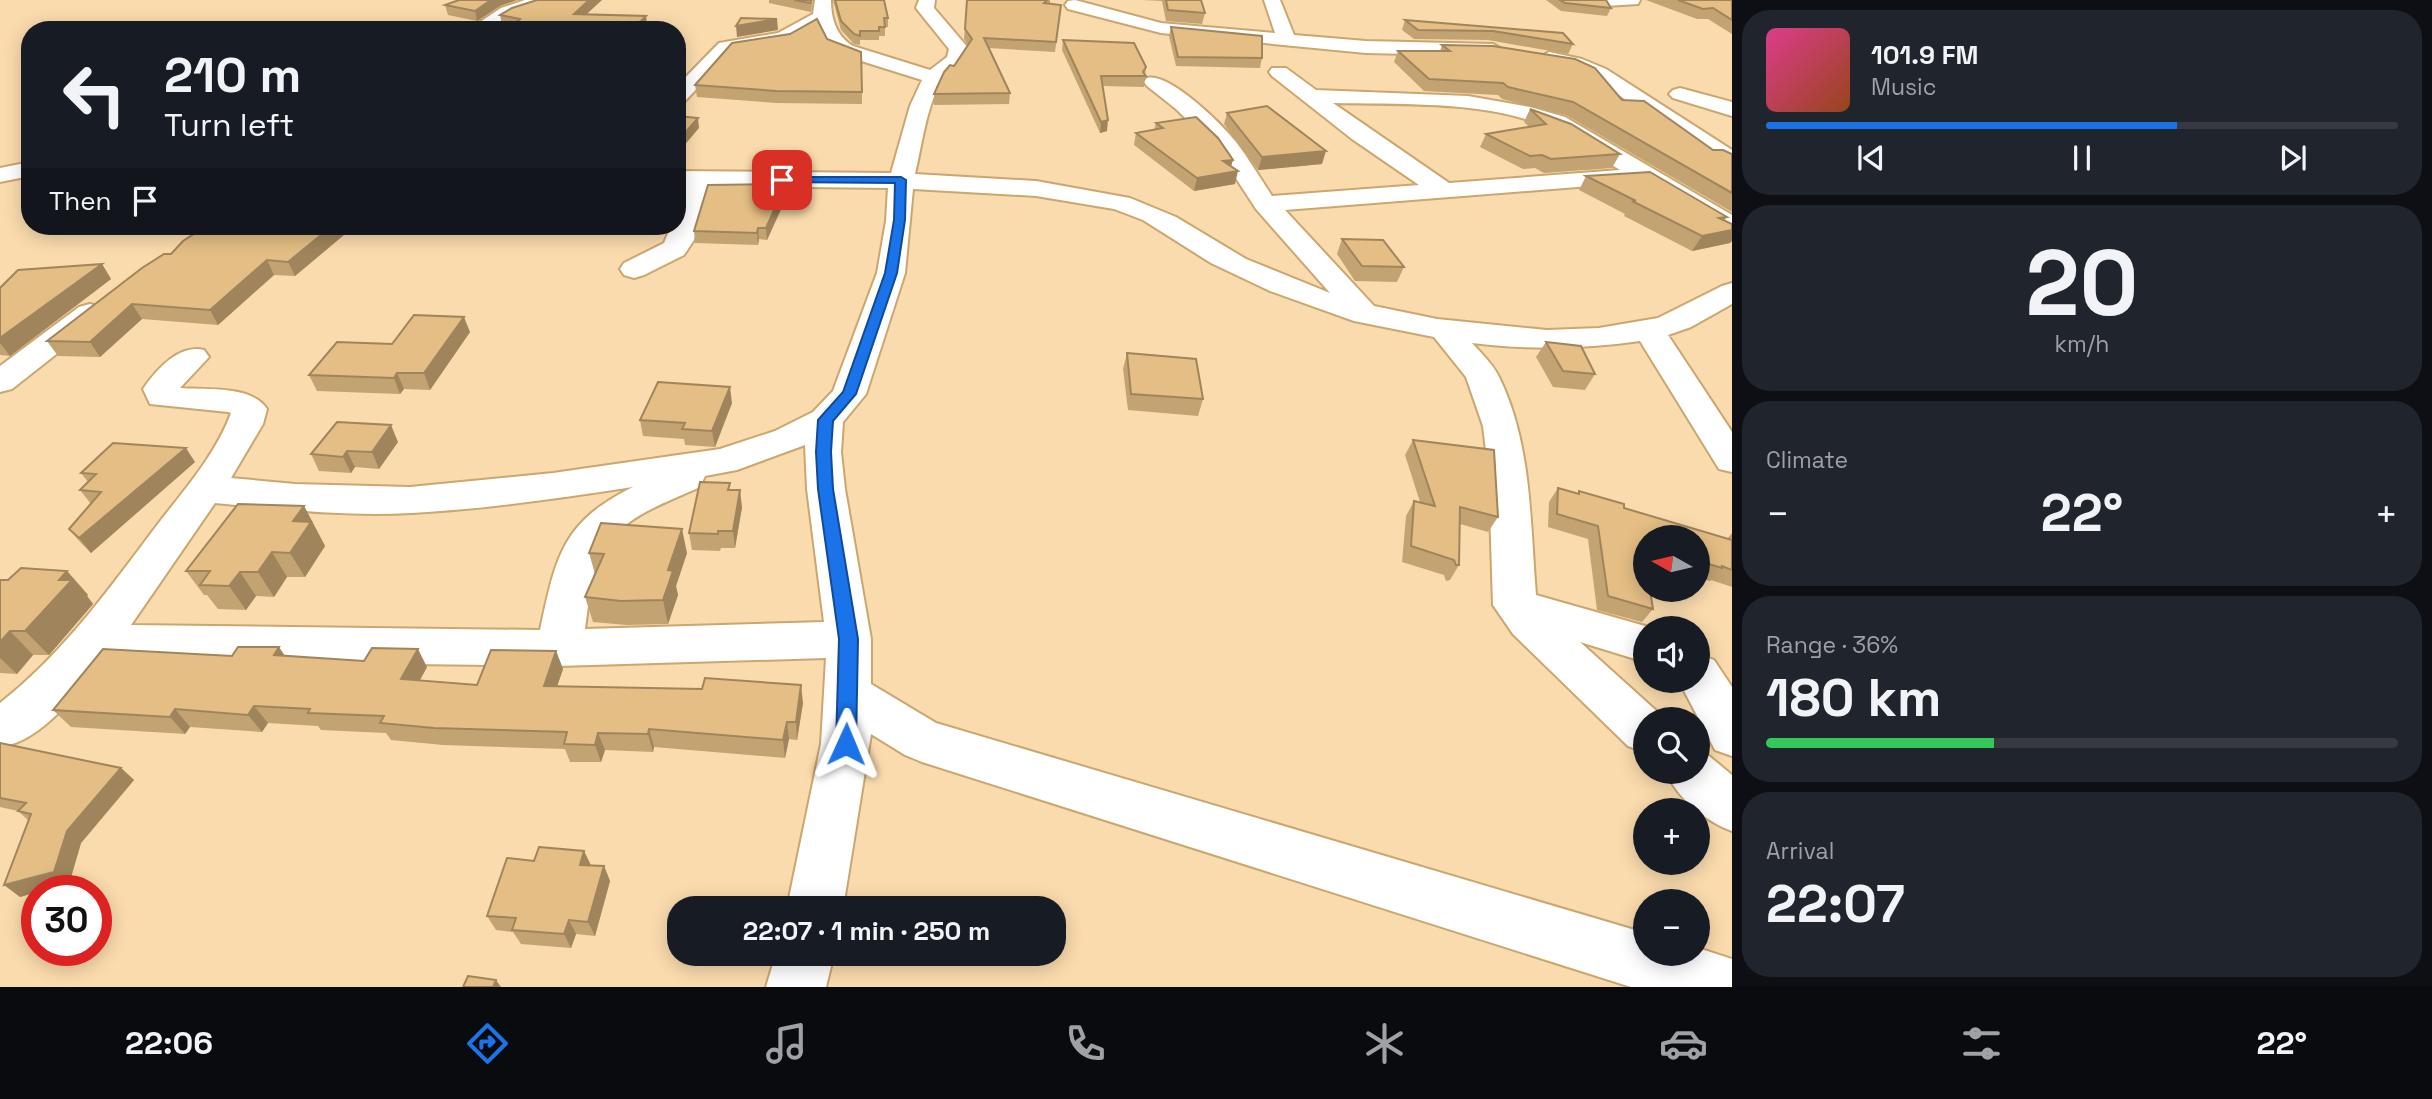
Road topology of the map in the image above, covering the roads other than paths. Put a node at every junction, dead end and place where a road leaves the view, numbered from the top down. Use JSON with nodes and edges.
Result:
{"nodes":[{"id":1,"x":542,"y":0,"type":"edge"},
{"id":2,"x":927,"y":0,"type":"edge"},
{"id":3,"x":1272,"y":0,"type":"edge"},
{"id":4,"x":1632,"y":0,"type":"edge"},
{"id":5,"x":1612,"y":2,"type":"dead end"},
{"id":6,"x":1074,"y":5,"type":"dead end"},
{"id":7,"x":822,"y":8,"type":"edge"},
{"id":8,"x":492,"y":21,"type":"edge"},
{"id":9,"x":1287,"y":40,"type":"junction"},
{"id":10,"x":748,"y":44,"type":"junction"},
{"id":11,"x":846,"y":50,"type":"junction"},
{"id":12,"x":1509,"y":52,"type":"edge"},
{"id":13,"x":1531,"y":55,"type":"edge"},
{"id":14,"x":1279,"y":72,"type":"dead end"},
{"id":15,"x":933,"y":77,"type":"junction"},
{"id":16,"x":1154,"y":82,"type":"dead end"},
{"id":17,"x":686,"y":89,"type":"edge"},
{"id":18,"x":1680,"y":94,"type":"dead end"},
{"id":19,"x":1308,"y":96,"type":"junction"},
{"id":20,"x":1732,"y":109,"type":"edge"},
{"id":21,"x":1732,"y":161,"type":"edge"},
{"id":22,"x":21,"y":171,"type":"edge"},
{"id":23,"x":0,"y":175,"type":"edge"},
{"id":24,"x":1646,"y":175,"type":"junction"},
{"id":25,"x":688,"y":178,"type":"edge"},
{"id":26,"x":901,"y":180,"type":"junction"},
{"id":27,"x":1446,"y":192,"type":"junction"},
{"id":28,"x":1265,"y":204,"type":"junction"},
{"id":29,"x":1732,"y":226,"type":"edge"},
{"id":30,"x":681,"y":235,"type":"edge"},
{"id":31,"x":634,"y":269,"type":"dead end"},
{"id":32,"x":117,"y":292,"type":"edge"},
{"id":33,"x":1732,"y":292,"type":"edge"},
{"id":34,"x":1365,"y":314,"type":"junction"},
{"id":35,"x":1444,"y":330,"type":"junction"},
{"id":36,"x":1649,"y":331,"type":"junction"},
{"id":37,"x":193,"y":357,"type":"dead end"},
{"id":38,"x":0,"y":382,"type":"edge"},
{"id":39,"x":825,"y":420,"type":"junction"},
{"id":40,"x":1732,"y":460,"type":"edge"},
{"id":41,"x":724,"y":461,"type":"junction"},
{"id":42,"x":205,"y":489,"type":"junction"},
{"id":43,"x":1515,"y":605,"type":"junction"},
{"id":44,"x":849,"y":639,"type":"junction"},
{"id":45,"x":1633,"y":640,"type":"edge"},
{"id":46,"x":94,"y":642,"type":"junction"},
{"id":47,"x":559,"y":648,"type":"junction"},
{"id":48,"x":1710,"y":691,"type":"edge"},
{"id":49,"x":847,"y":694,"type":"junction"},
{"id":50,"x":1633,"y":720,"type":"edge"},
{"id":51,"x":3,"y":734,"type":"edge"},
{"id":52,"x":1732,"y":735,"type":"edge"},
{"id":53,"x":1705,"y":784,"type":"edge"},
{"id":54,"x":1732,"y":807,"type":"edge"},
{"id":55,"x":817,"y":896,"type":"edge"},
{"id":56,"x":802,"y":966,"type":"edge"},
{"id":57,"x":796,"y":987,"type":"edge"},
{"id":58,"x":1726,"y":987,"type":"edge"}],
"edges":[{"from":1,"to":8,"type":"street"},
{"from":2,"to":15,"type":"street"},
{"from":3,"to":9,"type":"street"},
{"from":4,"to":5,"type":"street"},
{"from":6,"to":9,"type":"street"},
{"from":7,"to":10,"type":"street"},
{"from":7,"to":11,"type":"street"},
{"from":9,"to":12,"type":"street"},
{"from":10,"to":11,"type":"street"},
{"from":10,"to":17,"type":"street"},
{"from":11,"to":15,"type":"street"},
{"from":13,"to":21,"type":"street"},
{"from":14,"to":19,"type":"street"},
{"from":15,"to":26,"type":"street"},
{"from":16,"to":28,"type":"street"},
{"from":18,"to":20,"type":"street"},
{"from":19,"to":24,"type":"street"},
{"from":19,"to":27,"type":"street"},
{"from":22,"to":23,"type":"street"},
{"from":24,"to":27,"type":"street"},
{"from":24,"to":29,"type":"street"},
{"from":25,"to":26,"type":"street"},
{"from":26,"to":34,"type":"street"},
{"from":26,"to":39,"type":"street"},
{"from":27,"to":28,"type":"street"},
{"from":28,"to":34,"type":"street"},
{"from":30,"to":31,"type":"street"},
{"from":32,"to":38,"type":"street"},
{"from":33,"to":36,"type":"street"},
{"from":34,"to":35,"type":"street"},
{"from":35,"to":36,"type":"street"},
{"from":35,"to":43,"type":"street"},
{"from":36,"to":40,"type":"street"},
{"from":37,"to":42,"type":"street"},
{"from":39,"to":41,"type":"street"},
{"from":39,"to":44,"type":"street"},
{"from":41,"to":42,"type":"street"},
{"from":41,"to":47,"type":"street"},
{"from":42,"to":46,"type":"street"},
{"from":43,"to":45,"type":"street"},
{"from":43,"to":50,"type":"street"},
{"from":44,"to":47,"type":"street"},
{"from":44,"to":49,"type":"street"},
{"from":46,"to":47,"type":"street"},
{"from":46,"to":51,"type":"street"},
{"from":48,"to":52,"type":"street"},
{"from":49,"to":55,"type":"street"},
{"from":49,"to":58,"type":"street"},
{"from":53,"to":54,"type":"street"},
{"from":56,"to":57,"type":"street"}]}
